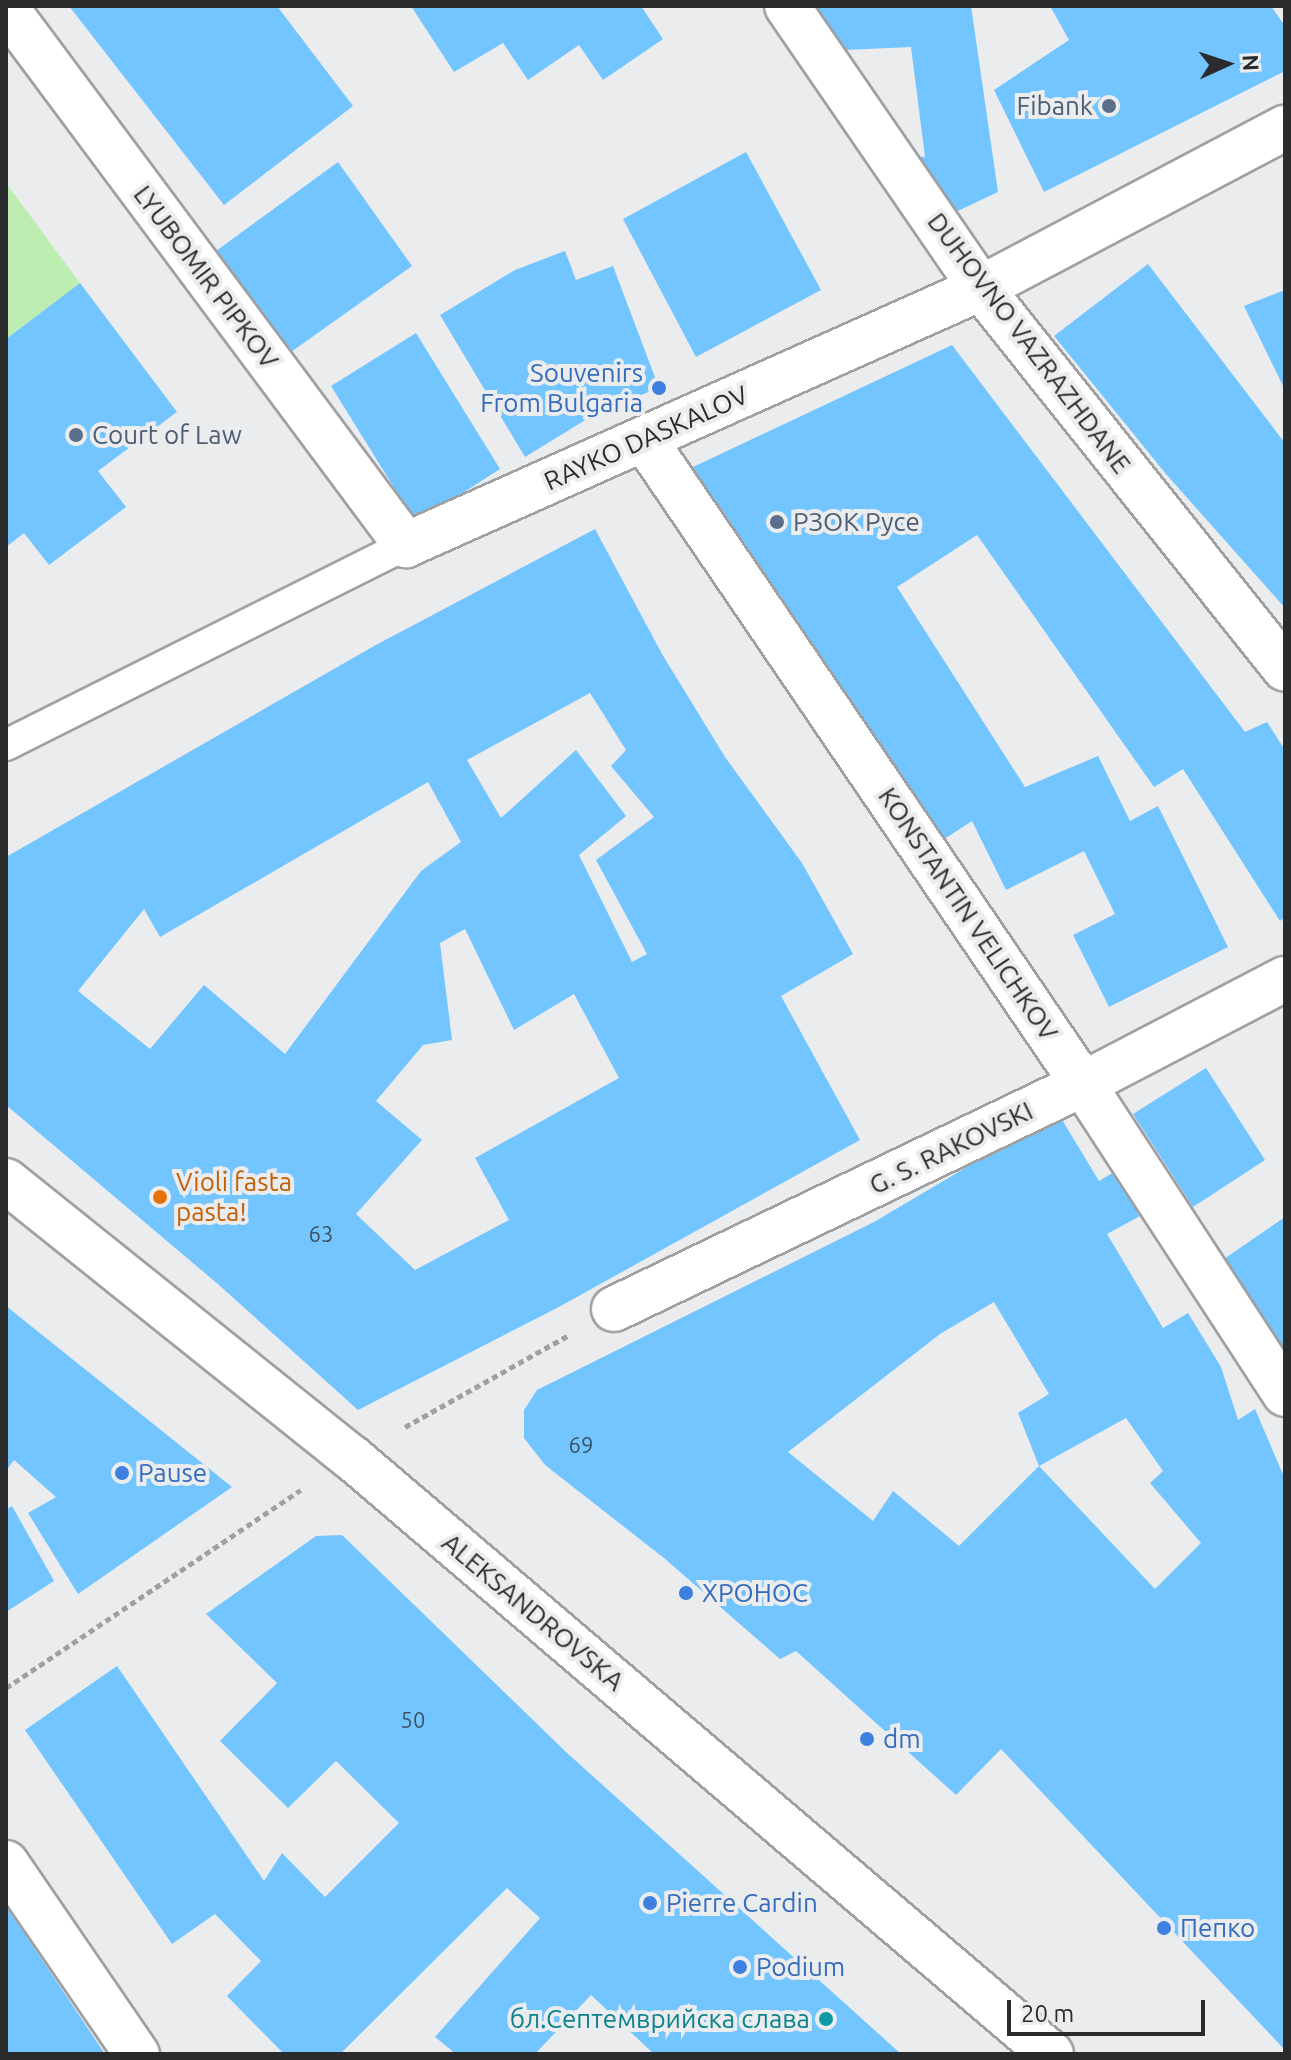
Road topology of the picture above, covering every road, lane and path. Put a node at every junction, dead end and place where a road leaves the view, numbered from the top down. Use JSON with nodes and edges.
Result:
{"nodes":[{"id":1,"x":787,"y":6,"type":"edge"},
{"id":2,"x":6,"y":8,"type":"edge"},
{"id":3,"x":1285,"y":128,"type":"edge"},
{"id":4,"x":981,"y":288,"type":"junction"},
{"id":5,"x":644,"y":439,"type":"junction"},
{"id":6,"x":406,"y":545,"type":"junction"},
{"id":7,"x":1285,"y":669,"type":"edge"},
{"id":8,"x":6,"y":745,"type":"edge"},
{"id":9,"x":1285,"y":979,"type":"edge"},
{"id":10,"x":1083,"y":1084,"type":"junction"},
{"id":11,"x":6,"y":1181,"type":"edge"},
{"id":12,"x":614,"y":1309,"type":"joint"},
{"id":13,"x":1285,"y":1394,"type":"edge"},
{"id":14,"x":351,"y":1457,"type":"junction"},
{"id":15,"x":6,"y":1688,"type":"edge"},
{"id":16,"x":6,"y":1863,"type":"edge"},
{"id":17,"x":137,"y":2054,"type":"edge"},
{"id":18,"x":1051,"y":2054,"type":"edge"}],
"edges":[{"from":1,"to":4,"type":"street","name":"DUHOVNO VAZRAZHDANE"},
{"from":2,"to":6,"type":"street","name":"LYUBOMIR PIPKOV"},
{"from":3,"to":4,"type":"street","name":"RAYKO DASKALOV"},
{"from":4,"to":5,"type":"street","name":"RAYKO DASKALOV"},
{"from":4,"to":7,"type":"street","name":"DUHOVNO VAZRAZHDANE"},
{"from":5,"to":6,"type":"street","name":"RAYKO DASKALOV"},
{"from":5,"to":10,"type":"street","name":"KONSTANTIN VELICHKOV"},
{"from":6,"to":8,"type":"lane","name":"RAYKO DASKALOV"},
{"from":9,"to":10,"type":"street","name":"G. S. RAKOVSKI"},
{"from":10,"to":12,"type":"street","name":"G. S. RAKOVSKI"},
{"from":10,"to":13,"type":"street","name":"KONSTANTIN VELICHKOV"},
{"from":11,"to":14,"type":"street","name":"ALEKSANDROVSKA"},
{"from":12,"to":14,"type":"path"},
{"from":14,"to":15,"type":"path"},
{"from":14,"to":18,"type":"street","name":"ALEKSANDROVSKA"},
{"from":16,"to":17,"type":"street"}]}
